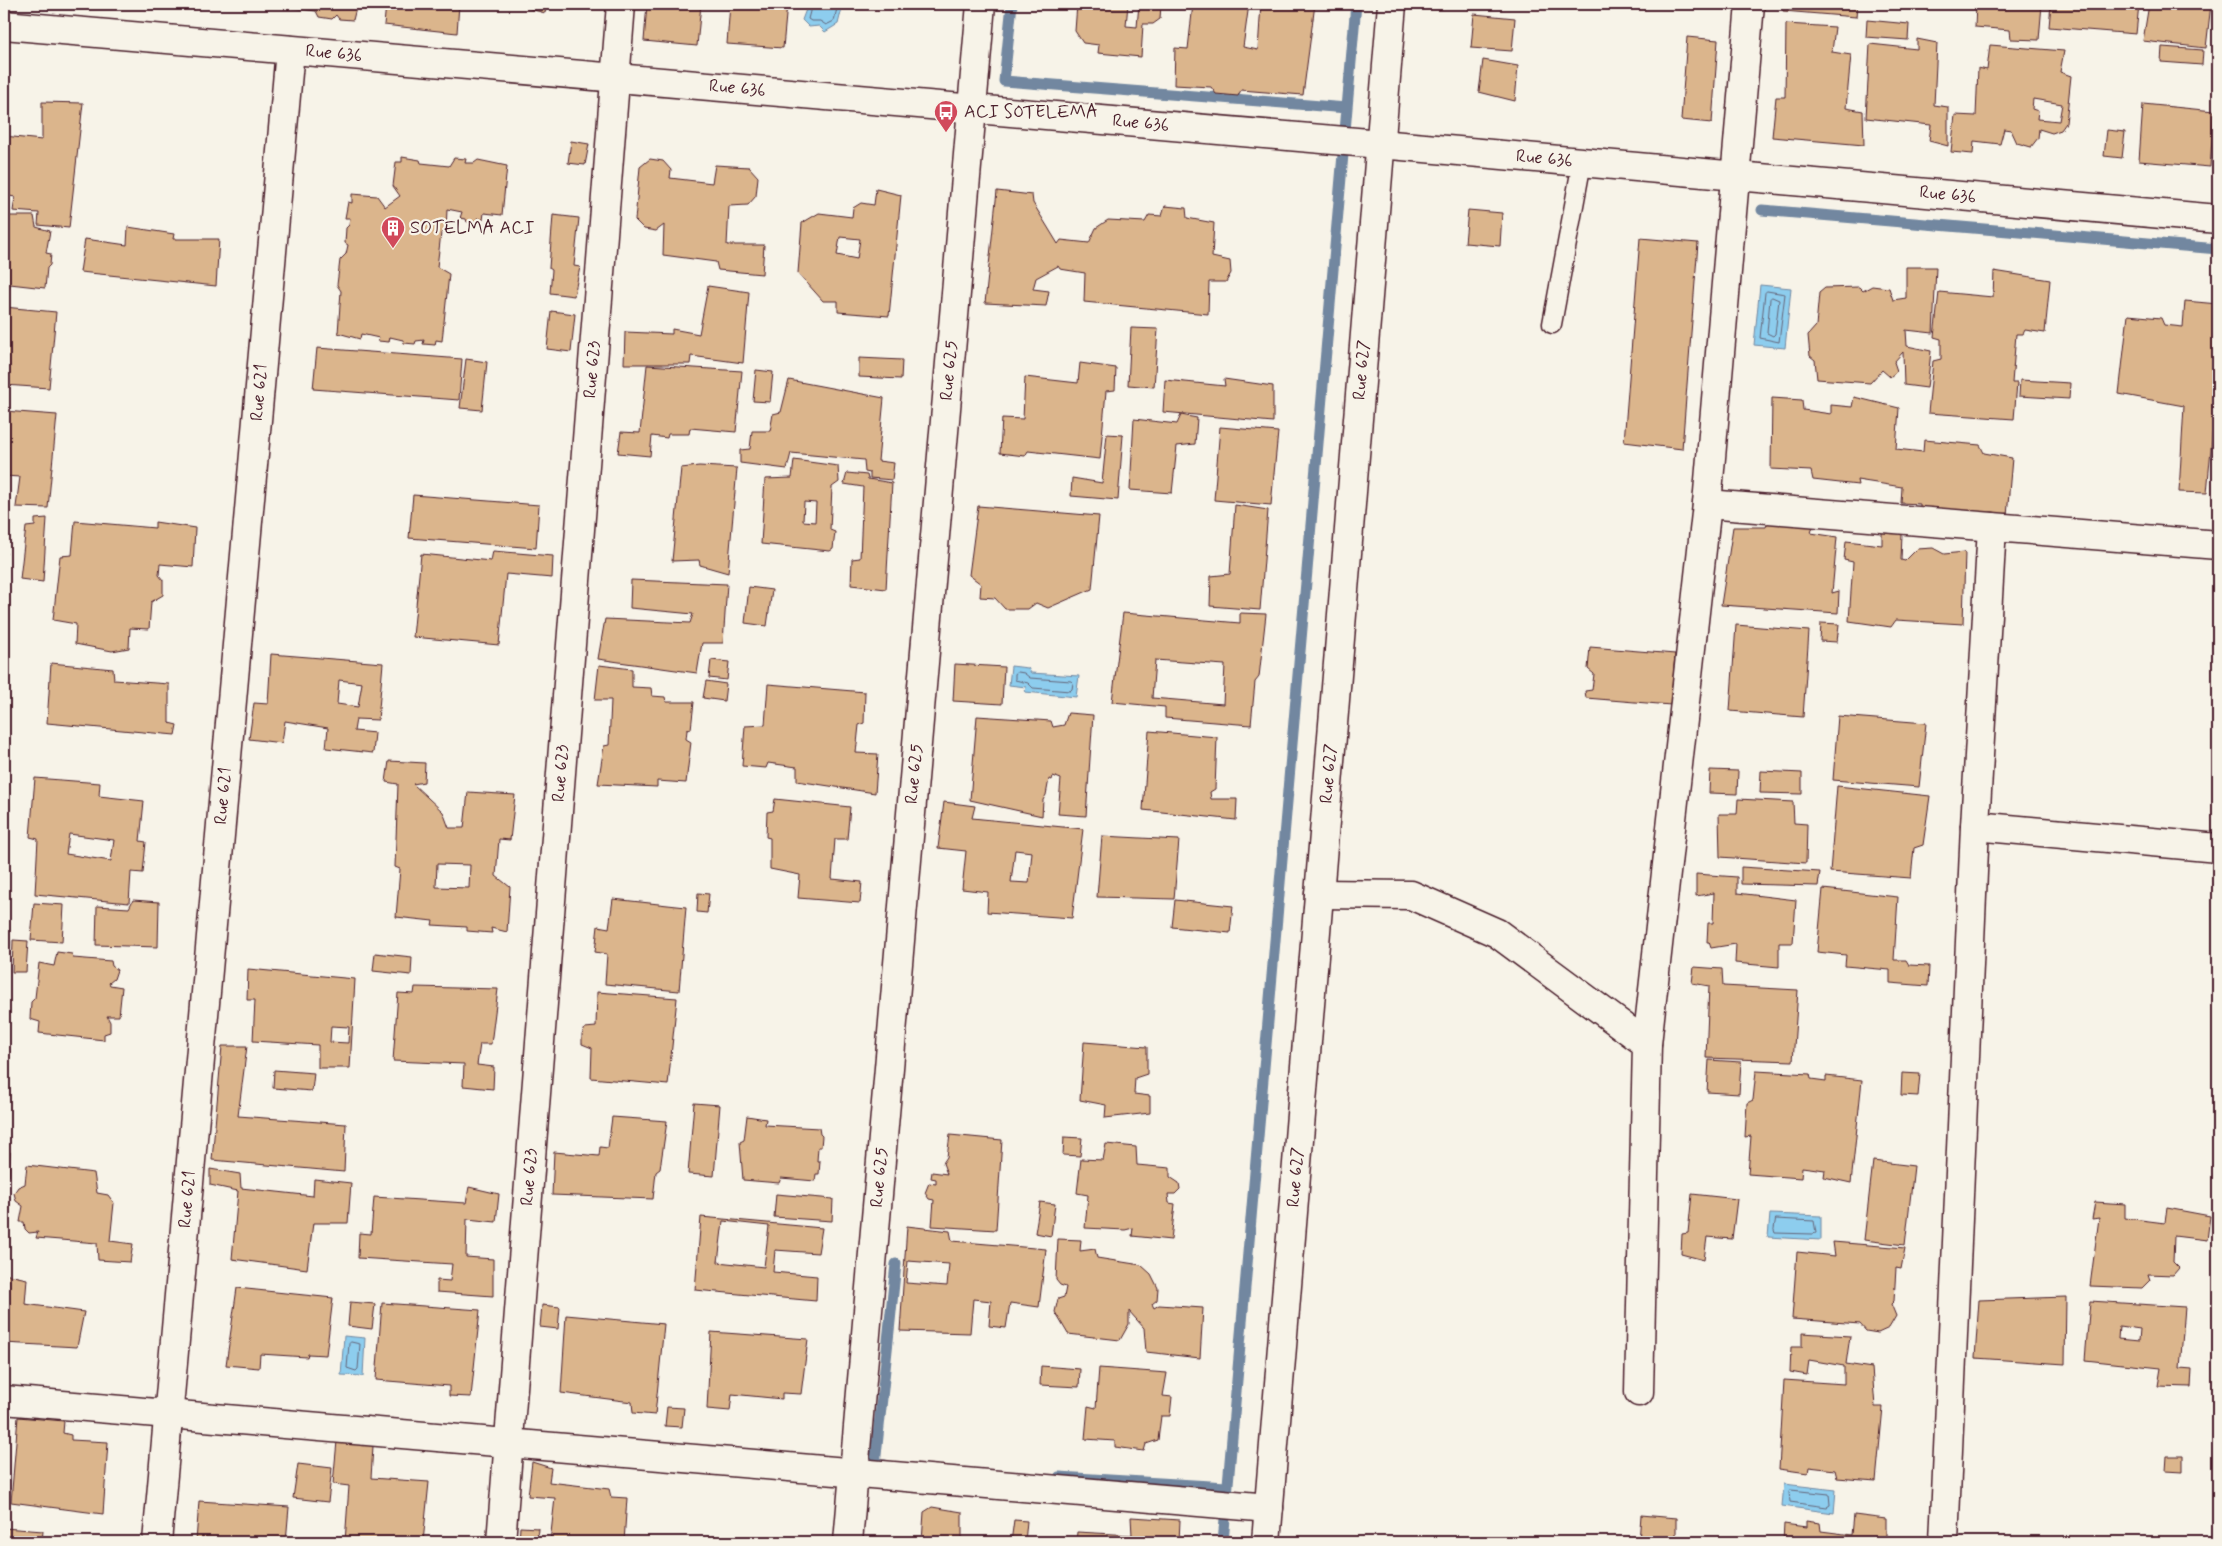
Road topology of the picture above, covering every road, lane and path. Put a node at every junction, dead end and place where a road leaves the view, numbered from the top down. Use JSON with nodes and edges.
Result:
{"nodes":[{"id":1,"x":621,"y":4,"type":"edge"},
{"id":2,"x":981,"y":4,"type":"edge"},
{"id":3,"x":1392,"y":4,"type":"edge"},
{"id":4,"x":1750,"y":4,"type":"edge"},
{"id":5,"x":4,"y":25,"type":"edge"},
{"id":6,"x":290,"y":50,"type":"junction"},
{"id":7,"x":615,"y":78,"type":"junction"},
{"id":8,"x":972,"y":109,"type":"junction"},
{"id":9,"x":1380,"y":144,"type":"junction"},
{"id":10,"x":1582,"y":162,"type":"junction"},
{"id":11,"x":1735,"y":176,"type":"junction"},
{"id":12,"x":2218,"y":219,"type":"edge"},
{"id":13,"x":1552,"y":324,"type":"dead end"},
{"id":14,"x":1707,"y":504,"type":"junction"},
{"id":15,"x":1992,"y":527,"type":"junction"},
{"id":16,"x":2218,"y":545,"type":"edge"},
{"id":17,"x":1975,"y":826,"type":"junction"},
{"id":18,"x":2218,"y":848,"type":"edge"},
{"id":19,"x":1319,"y":894,"type":"junction"},
{"id":20,"x":1647,"y":1044,"type":"junction"},
{"id":21,"x":1639,"y":1392,"type":"dead end"},
{"id":22,"x":4,"y":1400,"type":"edge"},
{"id":23,"x":169,"y":1414,"type":"junction"},
{"id":24,"x":509,"y":1442,"type":"junction"},
{"id":25,"x":854,"y":1472,"type":"junction"},
{"id":26,"x":1269,"y":1508,"type":"junction"},
{"id":27,"x":157,"y":1542,"type":"edge"},
{"id":28,"x":501,"y":1542,"type":"edge"},
{"id":29,"x":848,"y":1542,"type":"edge"},
{"id":30,"x":1266,"y":1542,"type":"edge"},
{"id":31,"x":1944,"y":1542,"type":"edge"}],
"edges":[{"from":1,"to":7,"type":"street","name":"Rue 623"},
{"from":2,"to":8,"type":"street","name":"Rue 625"},
{"from":3,"to":9,"type":"street","name":"Rue 627"},
{"from":4,"to":11,"type":"street"},
{"from":5,"to":6,"type":"street","name":"Rue 636"},
{"from":6,"to":7,"type":"street","name":"Rue 636"},
{"from":6,"to":23,"type":"street","name":"Rue 621"},
{"from":7,"to":8,"type":"street","name":"Rue 636"},
{"from":7,"to":24,"type":"street","name":"Rue 623"},
{"from":8,"to":9,"type":"street","name":"Rue 636"},
{"from":8,"to":25,"type":"street","name":"Rue 625"},
{"from":9,"to":10,"type":"street","name":"Rue 636"},
{"from":9,"to":19,"type":"street","name":"Rue 627"},
{"from":10,"to":11,"type":"street","name":"Rue 636"},
{"from":10,"to":13,"type":"lane"},
{"from":11,"to":12,"type":"street","name":"Rue 636"},
{"from":11,"to":14,"type":"street"},
{"from":14,"to":15,"type":"street"},
{"from":14,"to":20,"type":"street"},
{"from":15,"to":16,"type":"street"},
{"from":15,"to":17,"type":"street"},
{"from":17,"to":18,"type":"street"},
{"from":17,"to":31,"type":"street"},
{"from":19,"to":20,"type":"street"},
{"from":19,"to":26,"type":"street","name":"Rue 627"},
{"from":20,"to":21,"type":"street"},
{"from":22,"to":23,"type":"street"},
{"from":23,"to":24,"type":"street"},
{"from":23,"to":27,"type":"street","name":"Rue 621"},
{"from":24,"to":25,"type":"street"},
{"from":24,"to":28,"type":"street","name":"Rue 623"},
{"from":25,"to":26,"type":"street"},
{"from":25,"to":29,"type":"street","name":"Rue 625"},
{"from":26,"to":30,"type":"street","name":"Rue 627"}]}
